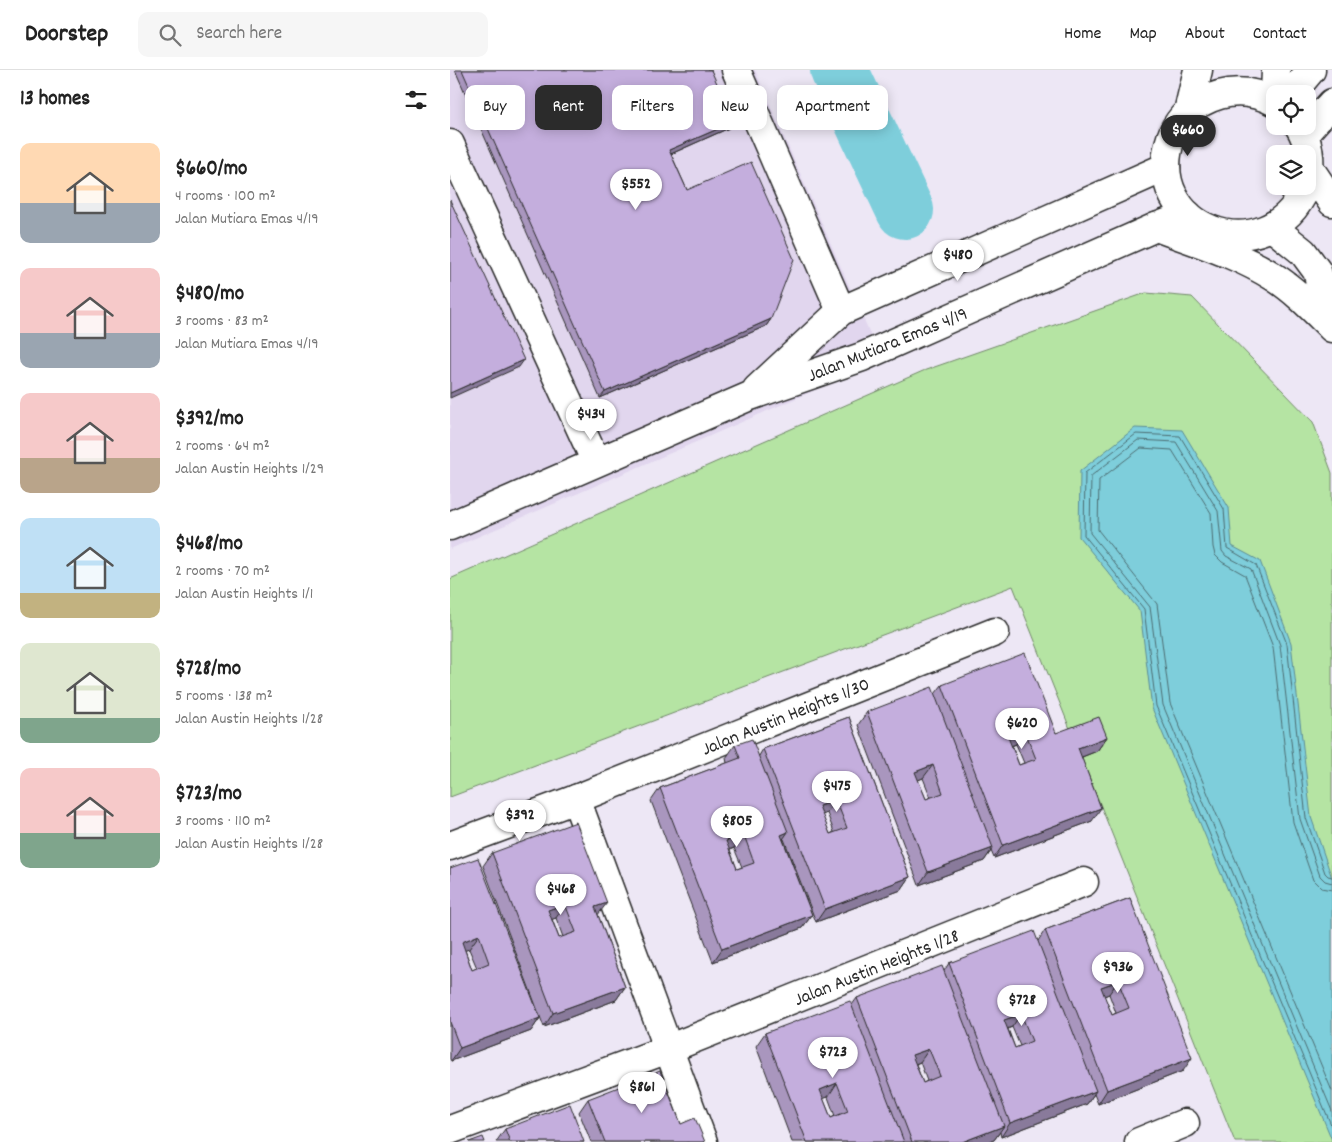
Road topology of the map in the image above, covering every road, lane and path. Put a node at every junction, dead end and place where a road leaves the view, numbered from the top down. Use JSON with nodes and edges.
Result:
{"nodes":[{"id":1,"x":736,"y":70,"type":"edge"},
{"id":2,"x":1198,"y":70,"type":"edge"},
{"id":3,"x":1276,"y":70,"type":"edge"},
{"id":4,"x":1311,"y":70,"type":"edge"},
{"id":5,"x":1277,"y":85,"type":"edge"},
{"id":6,"x":1293,"y":85,"type":"edge"},
{"id":7,"x":1266,"y":95,"type":"edge"},
{"id":8,"x":1332,"y":103,"type":"edge"},
{"id":9,"x":1188,"y":112,"type":"junction"},
{"id":10,"x":1316,"y":117,"type":"edge"},
{"id":11,"x":450,"y":144,"type":"edge"},
{"id":12,"x":1166,"y":167,"type":"junction"},
{"id":13,"x":1316,"y":187,"type":"edge"},
{"id":14,"x":1301,"y":195,"type":"edge"},
{"id":15,"x":1332,"y":202,"type":"edge"},
{"id":16,"x":1188,"y":215,"type":"junction"},
{"id":17,"x":1156,"y":227,"type":"junction"},
{"id":18,"x":1272,"y":227,"type":"junction"},
{"id":19,"x":841,"y":311,"type":"junction"},
{"id":20,"x":1332,"y":324,"type":"edge"},
{"id":21,"x":1332,"y":328,"type":"edge"},
{"id":22,"x":750,"y":396,"type":"junction"},
{"id":23,"x":596,"y":462,"type":"junction"},
{"id":24,"x":450,"y":526,"type":"edge"},
{"id":25,"x":995,"y":632,"type":"dead end"},
{"id":26,"x":576,"y":798,"type":"junction"},
{"id":27,"x":450,"y":846,"type":"edge"},
{"id":28,"x":1084,"y":882,"type":"dead end"},
{"id":29,"x":668,"y":1049,"type":"junction"},
{"id":30,"x":1185,"y":1124,"type":"dead end"},
{"id":31,"x":450,"y":1130,"type":"edge"},
{"id":32,"x":703,"y":1142,"type":"edge"},
{"id":33,"x":1139,"y":1142,"type":"edge"}],
"edges":[{"from":1,"to":19,"type":"street"},
{"from":2,"to":9,"type":"street"},
{"from":3,"to":5,"type":"street"},
{"from":4,"to":6,"type":"street"},
{"from":7,"to":9,"type":"street"},
{"from":8,"to":10,"type":"street"},
{"from":9,"to":12,"type":"street"},
{"from":11,"to":23,"type":"street"},
{"from":12,"to":16,"type":"street"},
{"from":12,"to":19,"type":"street","name":"Jalan Mutiara Emas 4/19"},
{"from":13,"to":15,"type":"street"},
{"from":14,"to":18,"type":"street"},
{"from":16,"to":17,"type":"street","name":"Jalan Mutiara Emas 4/19"},
{"from":16,"to":18,"type":"street"},
{"from":17,"to":21,"type":"street"},
{"from":17,"to":22,"type":"street","name":"Jalan Mutiara Emas 4/19"},
{"from":18,"to":20,"type":"street"},
{"from":19,"to":22,"type":"street","name":"Jalan Mutiara Emas 4/19"},
{"from":22,"to":23,"type":"street","name":"Jalan Mutiara Emas 4/19"},
{"from":23,"to":24,"type":"street","name":"Jalan Mutiara Emas 4/19"},
{"from":25,"to":26,"type":"street","name":"Jalan Austin Heights 1/30"},
{"from":26,"to":27,"type":"street","name":"Jalan Austin Heights 1/30"},
{"from":26,"to":29,"type":"street"},
{"from":28,"to":29,"type":"street","name":"Jalan Austin Heights 1/28"},
{"from":29,"to":31,"type":"street","name":"Jalan Austin Heights 1/28"},
{"from":29,"to":32,"type":"street"},
{"from":30,"to":33,"type":"street"}]}
